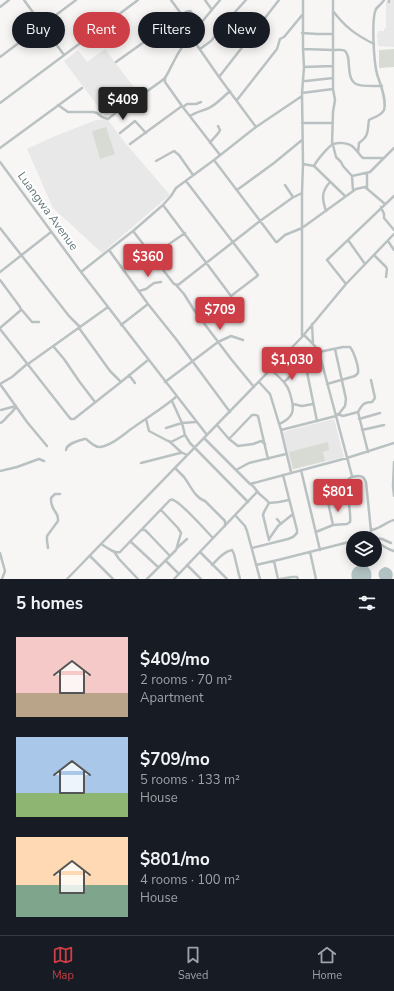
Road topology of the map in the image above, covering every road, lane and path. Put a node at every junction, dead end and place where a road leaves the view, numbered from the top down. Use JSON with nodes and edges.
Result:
{"nodes":[{"id":1,"x":9,"y":0,"type":"edge"},
{"id":2,"x":24,"y":0,"type":"edge"},
{"id":3,"x":76,"y":0,"type":"edge"},
{"id":4,"x":138,"y":0,"type":"edge"},
{"id":5,"x":171,"y":0,"type":"edge"},
{"id":6,"x":205,"y":0,"type":"edge"},
{"id":7,"x":220,"y":0,"type":"edge"},
{"id":8,"x":246,"y":0,"type":"edge"},
{"id":9,"x":279,"y":0,"type":"edge"},
{"id":10,"x":303,"y":0,"type":"edge"},
{"id":11,"x":333,"y":0,"type":"edge"},
{"id":12,"x":384,"y":0,"type":"edge"},
{"id":13,"x":0,"y":7,"type":"edge"},
{"id":14,"x":212,"y":10,"type":"junction"},
{"id":15,"x":333,"y":11,"type":"junction"},
{"id":16,"x":33,"y":12,"type":"edge"},
{"id":17,"x":61,"y":12,"type":"edge"},
{"id":18,"x":180,"y":12,"type":"edge"},
{"id":19,"x":303,"y":14,"type":"junction"},
{"id":20,"x":205,"y":18,"type":"edge"},
{"id":21,"x":302,"y":33,"type":"junction"},
{"id":22,"x":333,"y":34,"type":"junction"},
{"id":23,"x":374,"y":44,"type":"junction"},
{"id":24,"x":138,"y":46,"type":"edge"},
{"id":25,"x":12,"y":48,"type":"edge"},
{"id":26,"x":59,"y":48,"type":"edge"},
{"id":27,"x":182,"y":48,"type":"edge"},
{"id":28,"x":200,"y":49,"type":"joint"},
{"id":29,"x":303,"y":49,"type":"junction"},
{"id":30,"x":333,"y":50,"type":"junction"},
{"id":31,"x":64,"y":55,"type":"junction"},
{"id":32,"x":0,"y":57,"type":"edge"},
{"id":33,"x":116,"y":62,"type":"dead end"},
{"id":34,"x":333,"y":66,"type":"junction"},
{"id":35,"x":304,"y":67,"type":"junction"},
{"id":36,"x":220,"y":77,"type":"junction"},
{"id":37,"x":165,"y":78,"type":"junction"},
{"id":38,"x":333,"y":78,"type":"junction"},
{"id":39,"x":303,"y":81,"type":"junction"},
{"id":40,"x":382,"y":86,"type":"junction"},
{"id":41,"x":82,"y":88,"type":"dead end"},
{"id":42,"x":333,"y":89,"type":"junction"},
{"id":43,"x":230,"y":91,"type":"junction"},
{"id":44,"x":302,"y":94,"type":"junction"},
{"id":45,"x":237,"y":100,"type":"junction"},
{"id":46,"x":201,"y":102,"type":"dead end"},
{"id":47,"x":0,"y":103,"type":"edge"},
{"id":48,"x":58,"y":105,"type":"junction"},
{"id":49,"x":183,"y":107,"type":"junction"},
{"id":50,"x":190,"y":116,"type":"junction"},
{"id":51,"x":302,"y":123,"type":"junction"},
{"id":52,"x":333,"y":123,"type":"junction"},
{"id":53,"x":218,"y":126,"type":"dead end"},
{"id":54,"x":256,"y":127,"type":"junction"},
{"id":55,"x":120,"y":133,"type":"dead end"},
{"id":56,"x":146,"y":133,"type":"junction"},
{"id":57,"x":302,"y":139,"type":"junction"},
{"id":58,"x":210,"y":143,"type":"junction"},
{"id":59,"x":130,"y":144,"type":"dead end"},
{"id":60,"x":332,"y":145,"type":"junction"},
{"id":61,"x":0,"y":148,"type":"edge"},
{"id":62,"x":394,"y":148,"type":"edge"},
{"id":63,"x":358,"y":152,"type":"junction"},
{"id":64,"x":220,"y":155,"type":"junction"},
{"id":65,"x":384,"y":158,"type":"junction"},
{"id":66,"x":214,"y":160,"type":"junction"},
{"id":67,"x":156,"y":161,"type":"dead end"},
{"id":68,"x":0,"y":162,"type":"edge"},
{"id":69,"x":303,"y":164,"type":"junction"},
{"id":70,"x":314,"y":166,"type":"junction"},
{"id":71,"x":367,"y":173,"type":"junction"},
{"id":72,"x":193,"y":175,"type":"junction"},
{"id":73,"x":352,"y":176,"type":"junction"},
{"id":74,"x":186,"y":181,"type":"junction"},
{"id":75,"x":330,"y":182,"type":"junction"},
{"id":76,"x":285,"y":185,"type":"dead end"},
{"id":77,"x":367,"y":189,"type":"junction"},
{"id":78,"x":237,"y":190,"type":"junction"},
{"id":79,"x":353,"y":191,"type":"junction"},
{"id":80,"x":302,"y":193,"type":"junction"},
{"id":81,"x":345,"y":196,"type":"junction"},
{"id":82,"x":293,"y":198,"type":"junction"},
{"id":83,"x":393,"y":198,"type":"edge"},
{"id":84,"x":385,"y":204,"type":"junction"},
{"id":85,"x":163,"y":205,"type":"junction"},
{"id":86,"x":381,"y":207,"type":"junction"},
{"id":87,"x":326,"y":211,"type":"junction"},
{"id":88,"x":260,"y":221,"type":"junction"},
{"id":89,"x":0,"y":228,"type":"edge"},
{"id":90,"x":302,"y":228,"type":"junction"},
{"id":91,"x":394,"y":230,"type":"edge"},
{"id":92,"x":133,"y":231,"type":"junction"},
{"id":93,"x":51,"y":232,"type":"junction"},
{"id":94,"x":185,"y":233,"type":"junction"},
{"id":95,"x":394,"y":234,"type":"edge"},
{"id":96,"x":348,"y":240,"type":"junction"},
{"id":97,"x":388,"y":240,"type":"junction"},
{"id":98,"x":233,"y":242,"type":"junction"},
{"id":99,"x":109,"y":250,"type":"junction"},
{"id":100,"x":394,"y":250,"type":"edge"},
{"id":101,"x":22,"y":254,"type":"junction"},
{"id":102,"x":374,"y":255,"type":"junction"},
{"id":103,"x":152,"y":256,"type":"junction"},
{"id":104,"x":206,"y":262,"type":"junction"},
{"id":105,"x":365,"y":264,"type":"junction"},
{"id":106,"x":0,"y":272,"type":"edge"},
{"id":107,"x":81,"y":272,"type":"junction"},
{"id":108,"x":386,"y":276,"type":"dead end"},
{"id":109,"x":0,"y":280,"type":"edge"},
{"id":110,"x":161,"y":282,"type":"dead end"},
{"id":111,"x":346,"y":284,"type":"junction"},
{"id":112,"x":176,"y":285,"type":"junction"},
{"id":113,"x":139,"y":291,"type":"junction"},
{"id":114,"x":148,"y":304,"type":"junction"},
{"id":115,"x":108,"y":307,"type":"junction"},
{"id":116,"x":21,"y":309,"type":"junction"},
{"id":117,"x":39,"y":322,"type":"dead end"},
{"id":118,"x":312,"y":324,"type":"junction"},
{"id":119,"x":122,"y":325,"type":"junction"},
{"id":120,"x":0,"y":328,"type":"edge"},
{"id":121,"x":79,"y":328,"type":"junction"},
{"id":122,"x":303,"y":336,"type":"junction"},
{"id":123,"x":243,"y":340,"type":"dead end"},
{"id":124,"x":218,"y":342,"type":"junction"},
{"id":125,"x":313,"y":344,"type":"junction"},
{"id":126,"x":53,"y":346,"type":"junction"},
{"id":127,"x":334,"y":349,"type":"junction"},
{"id":128,"x":319,"y":352,"type":"junction"},
{"id":129,"x":148,"y":360,"type":"junction"},
{"id":130,"x":192,"y":362,"type":"junction"},
{"id":131,"x":28,"y":364,"type":"junction"},
{"id":132,"x":271,"y":369,"type":"junction"},
{"id":133,"x":129,"y":375,"type":"junction"},
{"id":134,"x":342,"y":380,"type":"junction"},
{"id":135,"x":371,"y":380,"type":"dead end"},
{"id":136,"x":121,"y":382,"type":"junction"},
{"id":137,"x":165,"y":382,"type":"junction"},
{"id":138,"x":259,"y":382,"type":"junction"},
{"id":139,"x":284,"y":382,"type":"junction"},
{"id":140,"x":135,"y":383,"type":"dead end"},
{"id":141,"x":0,"y":384,"type":"edge"},
{"id":142,"x":327,"y":384,"type":"junction"},
{"id":143,"x":254,"y":387,"type":"junction"},
{"id":144,"x":176,"y":397,"type":"junction"},
{"id":145,"x":172,"y":401,"type":"junction"},
{"id":146,"x":95,"y":402,"type":"junction"},
{"id":147,"x":293,"y":404,"type":"junction"},
{"id":148,"x":313,"y":404,"type":"junction"},
{"id":149,"x":16,"y":406,"type":"junction"},
{"id":150,"x":1,"y":410,"type":"dead end"},
{"id":151,"x":230,"y":412,"type":"junction"},
{"id":152,"x":358,"y":412,"type":"junction"},
{"id":153,"x":380,"y":413,"type":"dead end"},
{"id":154,"x":336,"y":415,"type":"junction"},
{"id":155,"x":146,"y":419,"type":"junction"},
{"id":156,"x":359,"y":419,"type":"junction"},
{"id":157,"x":317,"y":421,"type":"junction"},
{"id":158,"x":196,"y":422,"type":"junction"},
{"id":159,"x":0,"y":423,"type":"edge"},
{"id":160,"x":182,"y":423,"type":"junction"},
{"id":161,"x":279,"y":424,"type":"junction"},
{"id":162,"x":217,"y":425,"type":"junction"},
{"id":163,"x":384,"y":425,"type":"dead end"},
{"id":164,"x":166,"y":428,"type":"dead end"},
{"id":165,"x":281,"y":430,"type":"junction"},
{"id":166,"x":362,"y":430,"type":"junction"},
{"id":167,"x":185,"y":436,"type":"junction"},
{"id":168,"x":205,"y":436,"type":"junction"},
{"id":169,"x":229,"y":439,"type":"junction"},
{"id":170,"x":169,"y":441,"type":"junction"},
{"id":171,"x":394,"y":443,"type":"edge"},
{"id":172,"x":265,"y":444,"type":"junction"},
{"id":173,"x":47,"y":446,"type":"dead end"},
{"id":174,"x":194,"y":448,"type":"junction"},
{"id":175,"x":66,"y":450,"type":"dead end"},
{"id":176,"x":368,"y":452,"type":"junction"},
{"id":177,"x":182,"y":453,"type":"junction"},
{"id":178,"x":286,"y":454,"type":"junction"},
{"id":179,"x":187,"y":455,"type":"junction"},
{"id":180,"x":268,"y":458,"type":"junction"},
{"id":181,"x":347,"y":458,"type":"junction"},
{"id":182,"x":44,"y":461,"type":"dead end"},
{"id":183,"x":394,"y":462,"type":"edge"},
{"id":184,"x":141,"y":464,"type":"dead end"},
{"id":185,"x":174,"y":468,"type":"junction"},
{"id":186,"x":236,"y":470,"type":"junction"},
{"id":187,"x":301,"y":470,"type":"junction"},
{"id":188,"x":0,"y":471,"type":"edge"},
{"id":189,"x":291,"y":472,"type":"junction"},
{"id":190,"x":283,"y":475,"type":"junction"},
{"id":191,"x":394,"y":475,"type":"edge"},
{"id":192,"x":352,"y":476,"type":"junction"},
{"id":193,"x":250,"y":484,"type":"junction"},
{"id":194,"x":257,"y":492,"type":"junction"},
{"id":195,"x":50,"y":494,"type":"dead end"},
{"id":196,"x":60,"y":494,"type":"dead end"},
{"id":197,"x":348,"y":495,"type":"junction"},
{"id":198,"x":394,"y":496,"type":"edge"},
{"id":199,"x":51,"y":498,"type":"junction"},
{"id":200,"x":289,"y":500,"type":"junction"},
{"id":201,"x":248,"y":502,"type":"junction"},
{"id":202,"x":269,"y":503,"type":"junction"},
{"id":203,"x":161,"y":510,"type":"junction"},
{"id":204,"x":293,"y":514,"type":"junction"},
{"id":205,"x":236,"y":515,"type":"junction"},
{"id":206,"x":277,"y":519,"type":"dead end"},
{"id":207,"x":394,"y":520,"type":"edge"},
{"id":208,"x":281,"y":524,"type":"junction"},
{"id":209,"x":333,"y":525,"type":"junction"},
{"id":210,"x":225,"y":526,"type":"junction"},
{"id":211,"x":142,"y":530,"type":"junction"},
{"id":212,"x":371,"y":530,"type":"joint"},
{"id":213,"x":316,"y":532,"type":"junction"},
{"id":214,"x":213,"y":538,"type":"junction"},
{"id":215,"x":187,"y":539,"type":"dead end"},
{"id":216,"x":382,"y":540,"type":"edge"},
{"id":217,"x":130,"y":541,"type":"junction"},
{"id":218,"x":269,"y":542,"type":"junction"},
{"id":219,"x":346,"y":543,"type":"edge"},
{"id":220,"x":392,"y":543,"type":"dead end"},
{"id":221,"x":101,"y":544,"type":"junction"},
{"id":222,"x":382,"y":546,"type":"edge"},
{"id":223,"x":48,"y":548,"type":"dead end"},
{"id":224,"x":252,"y":548,"type":"junction"},
{"id":225,"x":176,"y":550,"type":"junction"},
{"id":226,"x":320,"y":550,"type":"junction"},
{"id":227,"x":394,"y":551,"type":"edge"},
{"id":228,"x":114,"y":552,"type":"junction"},
{"id":229,"x":200,"y":552,"type":"junction"},
{"id":230,"x":310,"y":552,"type":"junction"},
{"id":231,"x":0,"y":554,"type":"edge"},
{"id":232,"x":90,"y":556,"type":"junction"},
{"id":233,"x":170,"y":556,"type":"junction"},
{"id":234,"x":166,"y":561,"type":"junction"},
{"id":235,"x":274,"y":561,"type":"junction"},
{"id":236,"x":187,"y":565,"type":"junction"},
{"id":237,"x":212,"y":565,"type":"junction"},
{"id":238,"x":256,"y":565,"type":"junction"},
{"id":239,"x":158,"y":567,"type":"junction"},
{"id":240,"x":179,"y":574,"type":"junction"},
{"id":241,"x":2,"y":579,"type":"edge"},
{"id":242,"x":67,"y":579,"type":"edge"},
{"id":243,"x":113,"y":579,"type":"edge"},
{"id":244,"x":138,"y":579,"type":"edge"},
{"id":245,"x":147,"y":579,"type":"edge"},
{"id":246,"x":174,"y":579,"type":"edge"},
{"id":247,"x":201,"y":579,"type":"edge"},
{"id":248,"x":227,"y":579,"type":"edge"},
{"id":249,"x":240,"y":579,"type":"edge"},
{"id":250,"x":260,"y":579,"type":"edge"},
{"id":251,"x":279,"y":579,"type":"edge"},
{"id":252,"x":298,"y":579,"type":"edge"},
{"id":253,"x":316,"y":579,"type":"edge"}],
"edges":[{"from":1,"to":13,"type":"street"},
{"from":2,"to":16,"type":"street"},
{"from":3,"to":17,"type":"street"},
{"from":4,"to":31,"type":"street"},
{"from":5,"to":18,"type":"street"},
{"from":6,"to":14,"type":"street"},
{"from":7,"to":14,"type":"street"},
{"from":8,"to":28,"type":"street"},
{"from":9,"to":36,"type":"street"},
{"from":10,"to":19,"type":"street"},
{"from":11,"to":15,"type":"street"},
{"from":12,"to":23,"type":"street"},
{"from":14,"to":20,"type":"street"},
{"from":15,"to":22,"type":"street"},
{"from":15,"to":23,"type":"street"},
{"from":19,"to":21,"type":"street"},
{"from":19,"to":45,"type":"street"},
{"from":21,"to":22,"type":"street"},
{"from":21,"to":29,"type":"street"},
{"from":22,"to":30,"type":"street"},
{"from":23,"to":40,"type":"street"},
{"from":24,"to":33,"type":"street"},
{"from":25,"to":32,"type":"street"},
{"from":26,"to":31,"type":"street"},
{"from":27,"to":37,"type":"street"},
{"from":28,"to":36,"type":"street"},
{"from":29,"to":30,"type":"street"},
{"from":29,"to":35,"type":"street"},
{"from":30,"to":34,"type":"street"},
{"from":30,"to":40,"type":"street"},
{"from":31,"to":47,"type":"street"},
{"from":34,"to":35,"type":"street"},
{"from":34,"to":38,"type":"street"},
{"from":35,"to":39,"type":"street"},
{"from":36,"to":43,"type":"street"},
{"from":37,"to":48,"type":"street"},
{"from":37,"to":49,"type":"street"},
{"from":38,"to":39,"type":"street"},
{"from":38,"to":42,"type":"street"},
{"from":39,"to":44,"type":"street"},
{"from":40,"to":63,"type":"street"},
{"from":41,"to":48,"type":"street"},
{"from":42,"to":44,"type":"street"},
{"from":42,"to":52,"type":"street"},
{"from":43,"to":45,"type":"street"},
{"from":43,"to":50,"type":"street"},
{"from":44,"to":51,"type":"street"},
{"from":44,"to":54,"type":"street"},
{"from":45,"to":54,"type":"street"},
{"from":46,"to":49,"type":"street"},
{"from":48,"to":61,"type":"street"},
{"from":49,"to":50,"type":"street"},
{"from":49,"to":56,"type":"street"},
{"from":50,"to":58,"type":"street"},
{"from":51,"to":52,"type":"street"},
{"from":51,"to":57,"type":"street"},
{"from":52,"to":60,"type":"street"},
{"from":53,"to":58,"type":"street"},
{"from":54,"to":64,"type":"street"},
{"from":55,"to":56,"type":"street"},
{"from":56,"to":59,"type":"street"},
{"from":57,"to":69,"type":"street"},
{"from":57,"to":78,"type":"street"},
{"from":58,"to":64,"type":"street"},
{"from":60,"to":63,"type":"street"},
{"from":60,"to":70,"type":"street"},
{"from":60,"to":73,"type":"street"},
{"from":62,"to":65,"type":"street"},
{"from":63,"to":65,"type":"street"},
{"from":64,"to":66,"type":"street"},
{"from":65,"to":71,"type":"street"},
{"from":66,"to":72,"type":"street"},
{"from":66,"to":78,"type":"street"},
{"from":67,"to":72,"type":"street"},
{"from":68,"to":93,"type":"street","name":"Luangwa Avenue"},
{"from":69,"to":70,"type":"street"},
{"from":69,"to":80,"type":"street"},
{"from":70,"to":75,"type":"street"},
{"from":71,"to":73,"type":"street"},
{"from":71,"to":77,"type":"street"},
{"from":72,"to":74,"type":"street"},
{"from":73,"to":79,"type":"street"},
{"from":74,"to":85,"type":"street"},
{"from":74,"to":98,"type":"street"},
{"from":75,"to":81,"type":"street"},
{"from":75,"to":87,"type":"street"},
{"from":76,"to":82,"type":"street"},
{"from":77,"to":79,"type":"street"},
{"from":77,"to":84,"type":"street"},
{"from":78,"to":88,"type":"street"},
{"from":79,"to":81,"type":"street"},
{"from":80,"to":82,"type":"street"},
{"from":80,"to":90,"type":"street"},
{"from":81,"to":87,"type":"street"},
{"from":82,"to":88,"type":"street"},
{"from":83,"to":84,"type":"street"},
{"from":84,"to":86,"type":"street"},
{"from":85,"to":92,"type":"street"},
{"from":85,"to":94,"type":"street"},
{"from":86,"to":91,"type":"street"},
{"from":86,"to":96,"type":"street"},
{"from":87,"to":90,"type":"street"},
{"from":88,"to":90,"type":"street"},
{"from":88,"to":98,"type":"street"},
{"from":89,"to":101,"type":"street"},
{"from":90,"to":122,"type":"street"},
{"from":92,"to":99,"type":"street"},
{"from":92,"to":103,"type":"street"},
{"from":93,"to":101,"type":"street"},
{"from":93,"to":107,"type":"street","name":"Luangwa Avenue"},
{"from":94,"to":103,"type":"street"},
{"from":94,"to":104,"type":"street"},
{"from":95,"to":97,"type":"street"},
{"from":96,"to":105,"type":"street"},
{"from":96,"to":111,"type":"street"},
{"from":97,"to":100,"type":"street"},
{"from":97,"to":102,"type":"street"},
{"from":98,"to":104,"type":"street"},
{"from":98,"to":104,"type":"street"},
{"from":99,"to":107,"type":"street"},
{"from":99,"to":113,"type":"street"},
{"from":101,"to":106,"type":"street"},
{"from":101,"to":121,"type":"street"},
{"from":102,"to":105,"type":"street"},
{"from":102,"to":108,"type":"street"},
{"from":103,"to":112,"type":"street"},
{"from":104,"to":112,"type":"street"},
{"from":105,"to":111,"type":"street"},
{"from":107,"to":115,"type":"street","name":"Luangwa Avenue"},
{"from":109,"to":116,"type":"street"},
{"from":110,"to":113,"type":"street"},
{"from":111,"to":118,"type":"street"},
{"from":112,"to":124,"type":"street"},
{"from":113,"to":114,"type":"street"},
{"from":114,"to":119,"type":"street"},
{"from":114,"to":130,"type":"street"},
{"from":115,"to":119,"type":"street","name":"Luangwa Avenue"},
{"from":115,"to":121,"type":"street"},
{"from":116,"to":117,"type":"street"},
{"from":116,"to":120,"type":"street"},
{"from":118,"to":122,"type":"street"},
{"from":118,"to":125,"type":"street"},
{"from":119,"to":129,"type":"street","name":"Luangwa Avenue"},
{"from":120,"to":131,"type":"street"},
{"from":121,"to":126,"type":"street"},
{"from":121,"to":136,"type":"street"},
{"from":122,"to":125,"type":"street"},
{"from":122,"to":132,"type":"street"},
{"from":123,"to":124,"type":"street"},
{"from":124,"to":130,"type":"street"},
{"from":124,"to":143,"type":"street"},
{"from":125,"to":128,"type":"street"},
{"from":126,"to":131,"type":"street"},
{"from":126,"to":146,"type":"street"},
{"from":127,"to":128,"type":"street"},
{"from":127,"to":134,"type":"street"},
{"from":127,"to":134,"type":"street"},
{"from":128,"to":142,"type":"street"},
{"from":129,"to":133,"type":"street"},
{"from":129,"to":137,"type":"street","name":"Luangwa Avenue"},
{"from":130,"to":137,"type":"street"},
{"from":130,"to":151,"type":"street"},
{"from":131,"to":141,"type":"street"},
{"from":131,"to":146,"type":"street"},
{"from":132,"to":138,"type":"street"},
{"from":132,"to":139,"type":"street"},
{"from":133,"to":136,"type":"street"},
{"from":133,"to":140,"type":"street"},
{"from":134,"to":142,"type":"street"},
{"from":134,"to":154,"type":"street"},
{"from":135,"to":152,"type":"street"},
{"from":136,"to":146,"type":"street"},
{"from":137,"to":144,"type":"street","name":"Luangwa Avenue"},
{"from":138,"to":143,"type":"street"},
{"from":138,"to":161,"type":"street"},
{"from":139,"to":147,"type":"street"},
{"from":139,"to":148,"type":"street"},
{"from":141,"to":149,"type":"street"},
{"from":142,"to":154,"type":"street"},
{"from":143,"to":151,"type":"street"},
{"from":144,"to":145,"type":"street"},
{"from":144,"to":158,"type":"street","name":"Luangwa Avenue"},
{"from":145,"to":155,"type":"street"},
{"from":145,"to":160,"type":"street"},
{"from":147,"to":148,"type":"street"},
{"from":147,"to":161,"type":"street"},
{"from":148,"to":157,"type":"street"},
{"from":149,"to":150,"type":"street"},
{"from":149,"to":159,"type":"street"},
{"from":149,"to":173,"type":"street"},
{"from":151,"to":162,"type":"street"},
{"from":152,"to":154,"type":"street"},
{"from":152,"to":156,"type":"street"},
{"from":153,"to":156,"type":"street"},
{"from":154,"to":157,"type":"street"},
{"from":154,"to":181,"type":"street"},
{"from":155,"to":170,"type":"street"},
{"from":155,"to":175,"type":"street"},
{"from":156,"to":166,"type":"street"},
{"from":157,"to":165,"type":"street"},
{"from":158,"to":160,"type":"street"},
{"from":158,"to":168,"type":"street","name":"Luangwa Avenue"},
{"from":160,"to":164,"type":"street"},
{"from":160,"to":167,"type":"street"},
{"from":161,"to":165,"type":"street"},
{"from":162,"to":168,"type":"street"},
{"from":162,"to":169,"type":"street"},
{"from":163,"to":166,"type":"street"},
{"from":165,"to":178,"type":"street"},
{"from":166,"to":176,"type":"street"},
{"from":167,"to":170,"type":"street"},
{"from":167,"to":174,"type":"street"},
{"from":168,"to":174,"type":"street"},
{"from":168,"to":186,"type":"street","name":"Luangwa Avenue"},
{"from":169,"to":172,"type":"street"},
{"from":169,"to":172,"type":"street"},
{"from":170,"to":177,"type":"street"},
{"from":171,"to":176,"type":"street"},
{"from":172,"to":180,"type":"street"},
{"from":174,"to":179,"type":"street"},
{"from":174,"to":201,"type":"street"},
{"from":176,"to":181,"type":"street"},
{"from":177,"to":179,"type":"street"},
{"from":177,"to":184,"type":"street"},
{"from":178,"to":180,"type":"street"},
{"from":178,"to":189,"type":"street"},
{"from":179,"to":185,"type":"street"},
{"from":180,"to":186,"type":"street"},
{"from":181,"to":187,"type":"street"},
{"from":181,"to":192,"type":"street"},
{"from":182,"to":188,"type":"street"},
{"from":183,"to":191,"type":"street"},
{"from":185,"to":210,"type":"street"},
{"from":185,"to":221,"type":"street"},
{"from":186,"to":193,"type":"street","name":"Luangwa Avenue"},
{"from":187,"to":189,"type":"street"},
{"from":187,"to":213,"type":"street"},
{"from":189,"to":190,"type":"street"},
{"from":190,"to":193,"type":"street"},
{"from":190,"to":200,"type":"street"},
{"from":191,"to":198,"type":"street"},
{"from":192,"to":197,"type":"street"},
{"from":192,"to":212,"type":"street"},
{"from":193,"to":194,"type":"street","name":"Luangwa Avenue"},
{"from":194,"to":201,"type":"street"},
{"from":194,"to":202,"type":"street","name":"Luangwa Avenue"},
{"from":195,"to":199,"type":"street"},
{"from":196,"to":199,"type":"street"},
{"from":197,"to":209,"type":"street"},
{"from":197,"to":209,"type":"street"},
{"from":199,"to":223,"type":"street"},
{"from":200,"to":202,"type":"street"},
{"from":200,"to":204,"type":"street"},
{"from":201,"to":205,"type":"street"},
{"from":202,"to":218,"type":"street"},
{"from":203,"to":211,"type":"street"},
{"from":203,"to":214,"type":"street"},
{"from":203,"to":225,"type":"street"},
{"from":204,"to":208,"type":"street"},
{"from":204,"to":218,"type":"street"},
{"from":205,"to":210,"type":"street"},
{"from":205,"to":224,"type":"street"},
{"from":206,"to":208,"type":"street"},
{"from":207,"to":212,"type":"street"},
{"from":208,"to":218,"type":"street"},
{"from":209,"to":213,"type":"street"},
{"from":210,"to":214,"type":"street"},
{"from":211,"to":217,"type":"street"},
{"from":211,"to":233,"type":"street"},
{"from":213,"to":226,"type":"street"},
{"from":214,"to":229,"type":"street"},
{"from":215,"to":225,"type":"street"},
{"from":216,"to":220,"type":"street"},
{"from":217,"to":228,"type":"street"},
{"from":217,"to":239,"type":"street"},
{"from":218,"to":224,"type":"street"},
{"from":219,"to":226,"type":"street"},
{"from":221,"to":228,"type":"street"},
{"from":221,"to":232,"type":"street"},
{"from":222,"to":227,"type":"street"},
{"from":224,"to":238,"type":"street"},
{"from":225,"to":233,"type":"street"},
{"from":226,"to":230,"type":"street"},
{"from":228,"to":244,"type":"street"},
{"from":229,"to":236,"type":"street"},
{"from":229,"to":237,"type":"street"},
{"from":230,"to":235,"type":"street"},
{"from":230,"to":253,"type":"street"},
{"from":231,"to":241,"type":"street"},
{"from":232,"to":242,"type":"street"},
{"from":232,"to":243,"type":"street"},
{"from":233,"to":234,"type":"street"},
{"from":234,"to":239,"type":"street"},
{"from":234,"to":240,"type":"street"},
{"from":235,"to":238,"type":"street"},
{"from":235,"to":251,"type":"street"},
{"from":236,"to":240,"type":"street"},
{"from":236,"to":247,"type":"street"},
{"from":237,"to":248,"type":"street"},
{"from":237,"to":249,"type":"street"},
{"from":238,"to":250,"type":"street"},
{"from":239,"to":245,"type":"street"},
{"from":240,"to":246,"type":"street"},
{"from":251,"to":252,"type":"street"}]}
